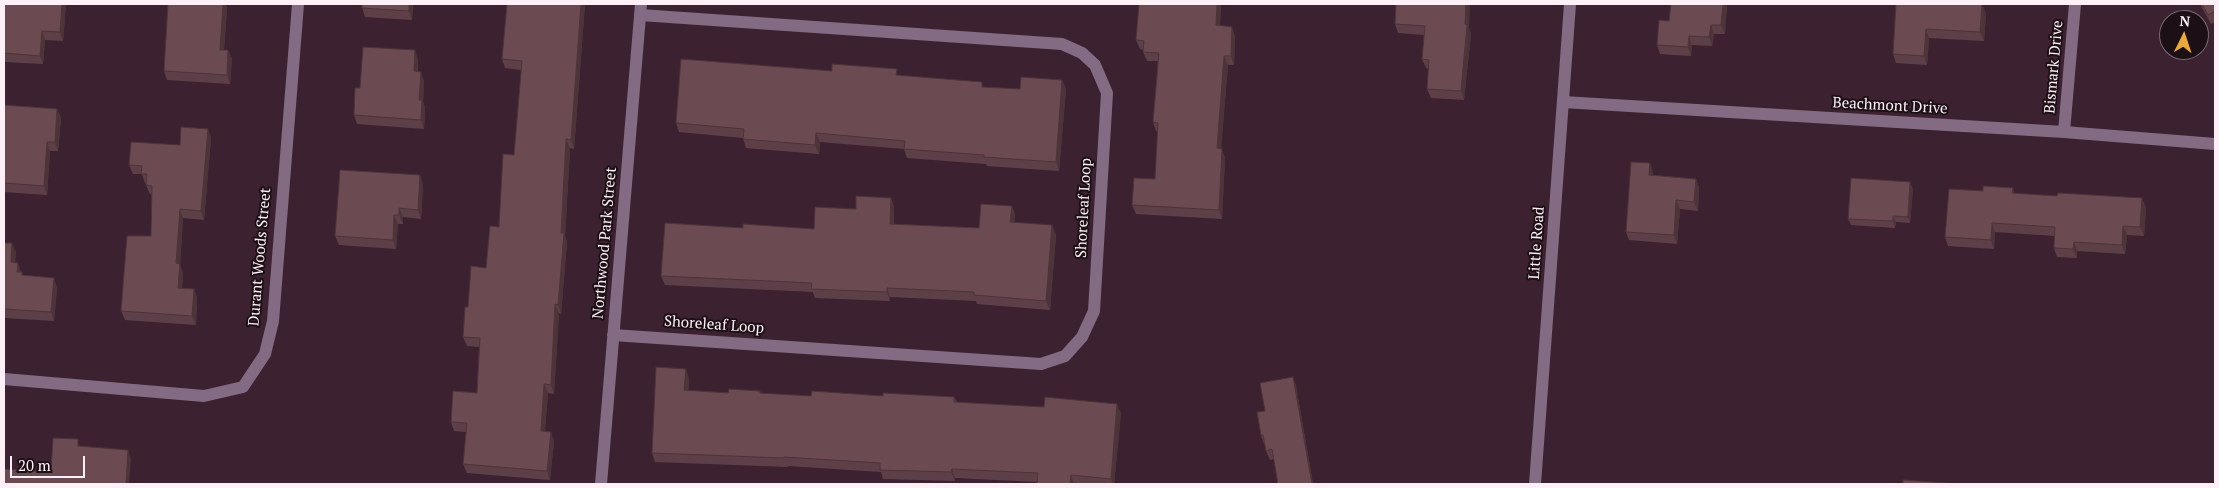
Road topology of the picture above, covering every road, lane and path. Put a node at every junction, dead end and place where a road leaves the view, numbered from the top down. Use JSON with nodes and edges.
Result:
{"nodes":[{"id":1,"x":298,"y":4,"type":"edge"},
{"id":2,"x":1570,"y":4,"type":"edge"},
{"id":3,"x":2075,"y":4,"type":"edge"},
{"id":4,"x":640,"y":9,"type":"edge"},
{"id":5,"x":1563,"y":102,"type":"junction"},
{"id":6,"x":2064,"y":132,"type":"junction"},
{"id":7,"x":2215,"y":144,"type":"edge"},
{"id":8,"x":613,"y":335,"type":"junction"},
{"id":9,"x":4,"y":379,"type":"edge"},
{"id":10,"x":601,"y":484,"type":"edge"},
{"id":11,"x":1536,"y":484,"type":"edge"}],
"edges":[{"from":1,"to":9,"type":"street","name":"Durant Woods Street"},
{"from":2,"to":5,"type":"street","name":"Little Road"},
{"from":3,"to":6,"type":"street","name":"Bismark Drive"},
{"from":4,"to":8,"type":"street","name":"Northwood Park Street"},
{"from":4,"to":8,"type":"street","name":"Shoreleaf Loop"},
{"from":5,"to":6,"type":"street","name":"Beachmont Drive"},
{"from":5,"to":11,"type":"street","name":"Little Road"},
{"from":6,"to":7,"type":"street","name":"Beachmont Drive"},
{"from":8,"to":10,"type":"street","name":"Northwood Park Street"}]}
